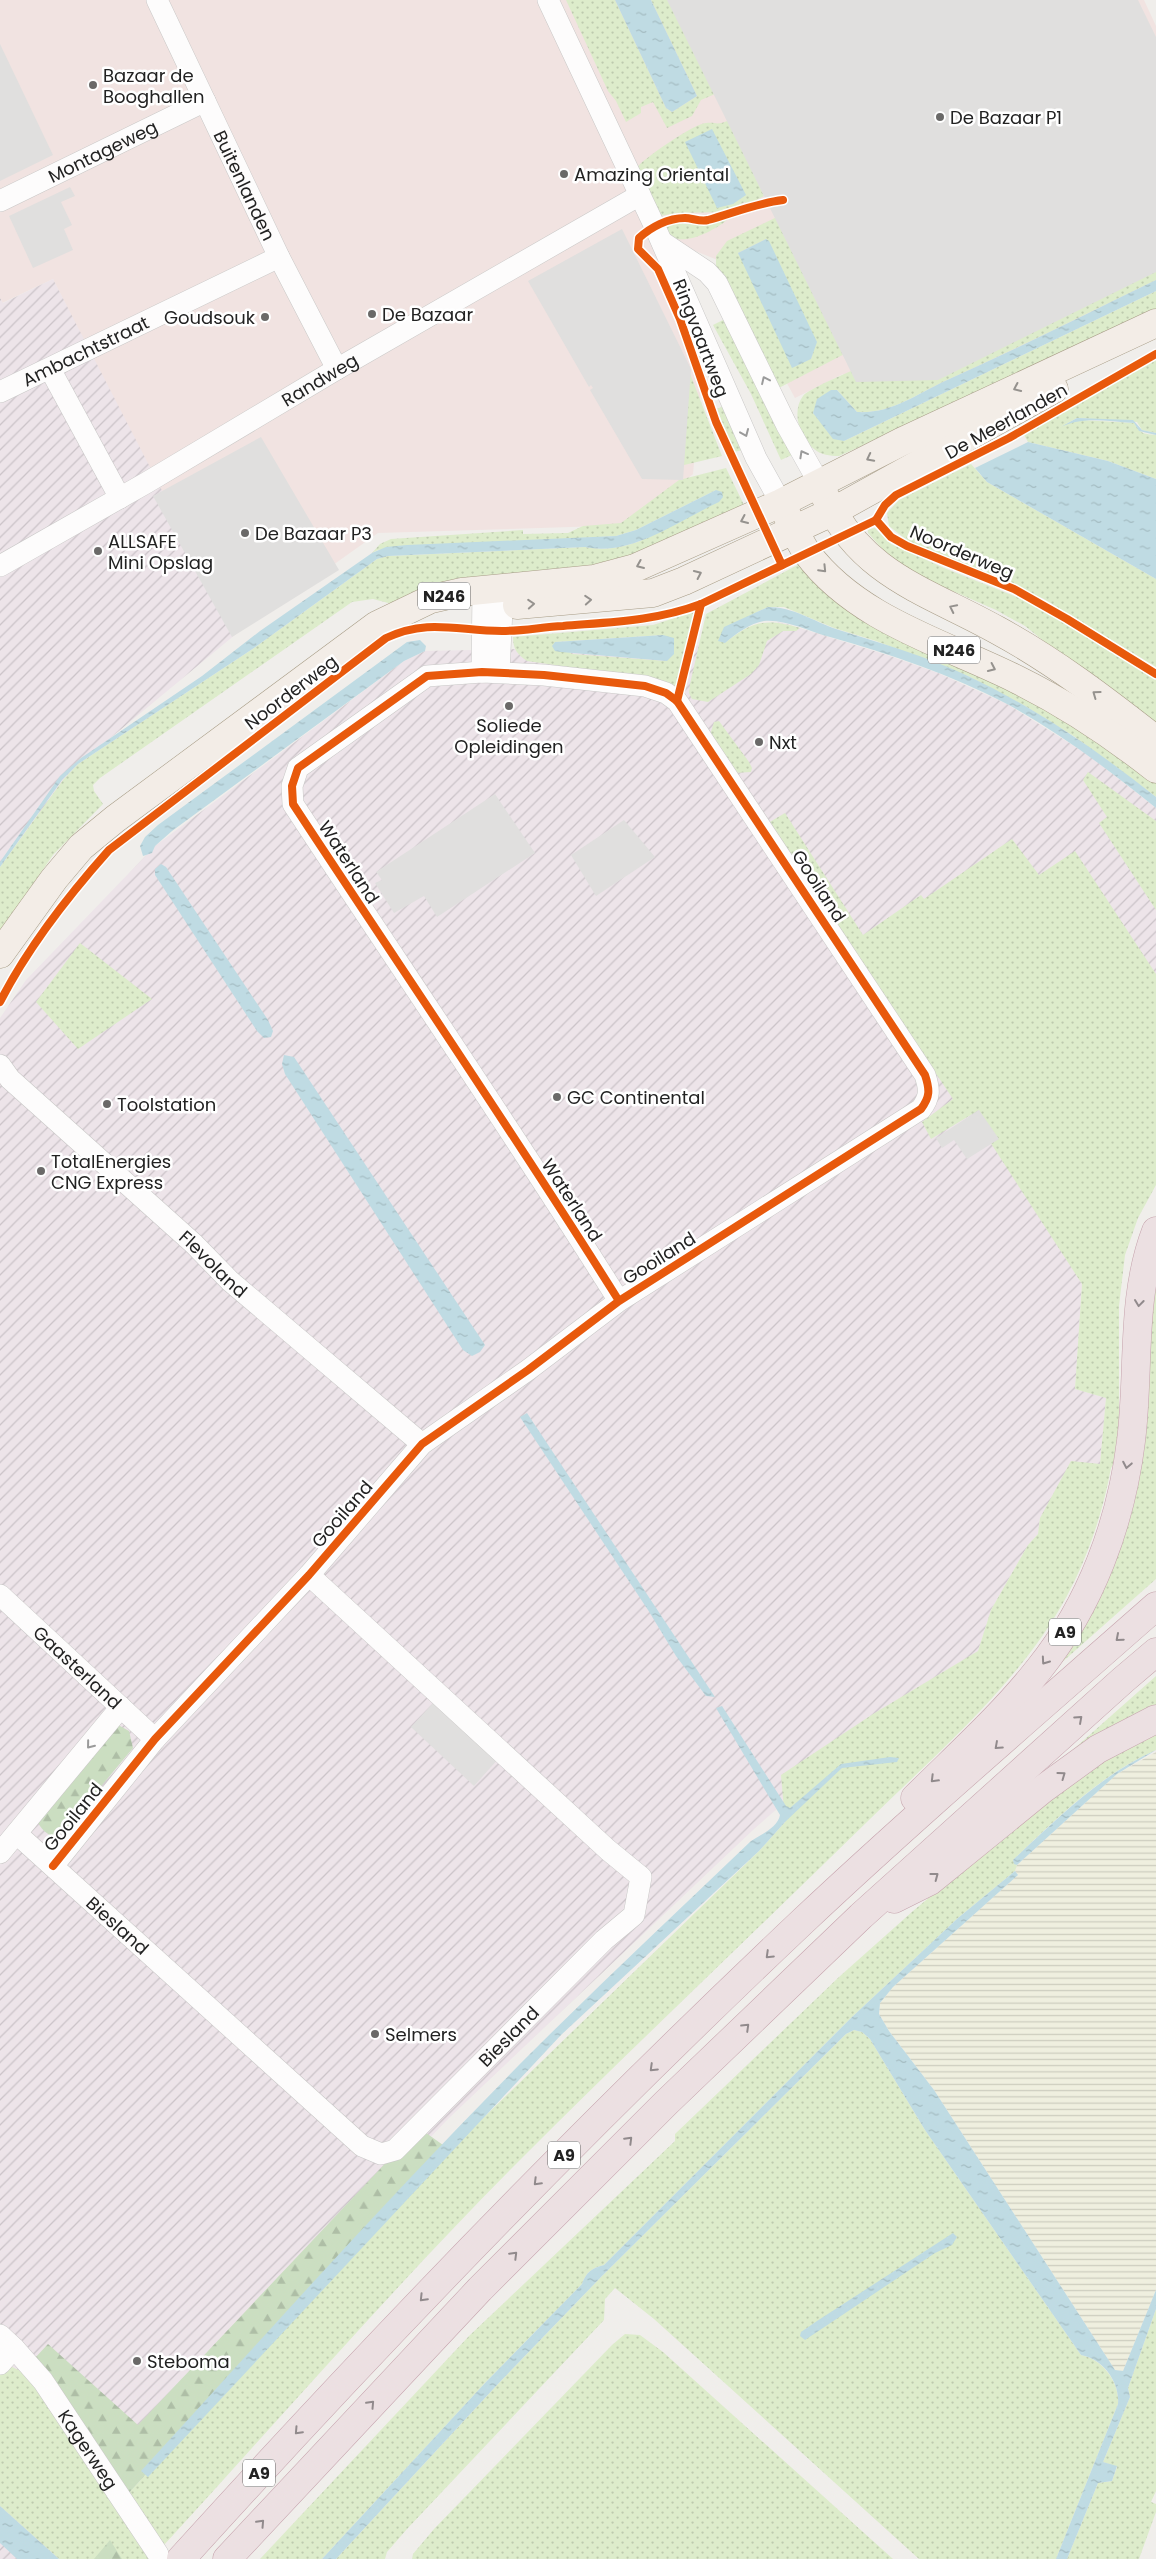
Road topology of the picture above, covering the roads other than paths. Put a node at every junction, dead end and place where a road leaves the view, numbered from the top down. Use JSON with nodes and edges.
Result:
{"nodes":[{"id":1,"x":157,"y":0,"type":"edge"},
{"id":2,"x":548,"y":0,"type":"edge"},
{"id":3,"x":205,"y":100,"type":"junction"},
{"id":4,"x":640,"y":195,"type":"junction"},
{"id":5,"x":0,"y":201,"type":"edge"},
{"id":6,"x":662,"y":242,"type":"junction"},
{"id":7,"x":279,"y":258,"type":"junction"},
{"id":8,"x":1156,"y":323,"type":"edge"},
{"id":9,"x":1156,"y":332,"type":"edge"},
{"id":10,"x":50,"y":368,"type":"junction"},
{"id":11,"x":336,"y":369,"type":"junction"},
{"id":12,"x":0,"y":392,"type":"edge"},
{"id":13,"x":819,"y":483,"type":"junction"},
{"id":14,"x":120,"y":498,"type":"junction"},
{"id":15,"x":781,"y":503,"type":"junction"},
{"id":16,"x":832,"y":512,"type":"junction"},
{"id":17,"x":794,"y":530,"type":"junction"},
{"id":18,"x":0,"y":566,"type":"edge"},
{"id":19,"x":493,"y":598,"type":"junction"},
{"id":20,"x":491,"y":672,"type":"junction"},
{"id":21,"x":666,"y":693,"type":"joint"},
{"id":22,"x":1156,"y":740,"type":"edge"},
{"id":23,"x":1156,"y":769,"type":"edge"},
{"id":24,"x":0,"y":954,"type":"edge"},
{"id":25,"x":3,"y":1074,"type":"edge"},
{"id":26,"x":1156,"y":1231,"type":"edge"},
{"id":27,"x":619,"y":1302,"type":"junction"},
{"id":28,"x":422,"y":1444,"type":"junction"},
{"id":29,"x":309,"y":1575,"type":"junction"},
{"id":30,"x":0,"y":1595,"type":"edge"},
{"id":31,"x":1156,"y":1606,"type":"edge"},
{"id":32,"x":1156,"y":1652,"type":"edge"},
{"id":33,"x":121,"y":1707,"type":"junction"},
{"id":34,"x":1156,"y":1719,"type":"edge"},
{"id":35,"x":155,"y":1739,"type":"junction"},
{"id":36,"x":17,"y":1834,"type":"junction"},
{"id":37,"x":0,"y":1853,"type":"edge"},
{"id":38,"x":53,"y":1866,"type":"junction"},
{"id":39,"x":861,"y":1916,"type":"junction"},
{"id":40,"x":804,"y":1921,"type":"junction"},
{"id":41,"x":7,"y":2342,"type":"edge"},
{"id":42,"x":0,"y":2364,"type":"edge"},
{"id":43,"x":175,"y":2555,"type":"edge"},
{"id":44,"x":227,"y":2559,"type":"edge"}],
"edges":[{"from":1,"to":3,"type":"street","name":"Buitenlanden"},
{"from":2,"to":4,"type":"street","name":"Ringvaartweg"},
{"from":3,"to":5,"type":"street","name":"Montageweg"},
{"from":3,"to":7,"type":"street","name":"Buitenlanden"},
{"from":4,"to":6,"type":"street","name":"Ringvaartweg"},
{"from":4,"to":11,"type":"street","name":"Randweg"},
{"from":13,"to":6,"type":"street","name":"Ringvaartweg","one_way":true},
{"from":6,"to":15,"type":"street","name":"Ringvaartweg","one_way":true},
{"from":7,"to":10,"type":"street","name":"Ambachtstraat"},
{"from":7,"to":11,"type":"street","name":"Buitenlanden"},
{"from":8,"to":13,"type":"main road","name":"De Meerlanden","one_way":true},
{"from":9,"to":16,"type":"main road","name":"De Meerlanden"},
{"from":10,"to":12,"type":"street","name":"Ambachtstraat"},
{"from":10,"to":14,"type":"street"},
{"from":11,"to":14,"type":"street","name":"Randweg"},
{"from":13,"to":15,"type":"main road","name":"Noorderweg","number":"N246"},
{"from":13,"to":16,"type":"main road","number":"N246"},
{"from":14,"to":18,"type":"street","name":"Randweg"},
{"from":15,"to":17,"type":"main road","number":"N246"},
{"from":15,"to":19,"type":"main road","name":"Noorderweg","number":"N246","one_way":true},
{"from":16,"to":17,"type":"main road","name":"Noorderweg","number":"N246"},
{"from":22,"to":16,"type":"main road","number":"N246","one_way":true},
{"from":19,"to":17,"type":"main road","name":"Noorderweg","number":"N246","one_way":true},
{"from":17,"to":23,"type":"main road","number":"N246","one_way":true},
{"from":19,"to":20,"type":"street"},
{"from":19,"to":24,"type":"main road","name":"Noorderweg","number":"N246"},
{"from":20,"to":21,"type":"street","name":"Waterland"},
{"from":20,"to":27,"type":"street","name":"Waterland"},
{"from":21,"to":27,"type":"street","name":"Gooiland"},
{"from":25,"to":28,"type":"street","name":"Flevoland"},
{"from":26,"to":40,"type":"highway","number":"A9","one_way":true},
{"from":27,"to":28,"type":"street","name":"Gooiland"},
{"from":28,"to":29,"type":"street","name":"Gooiland"},
{"from":29,"to":35,"type":"street","name":"Gooiland"},
{"from":29,"to":38,"type":"street","name":"Biesland"},
{"from":30,"to":33,"type":"street","name":"Gaasterland"},
{"from":31,"to":40,"type":"highway","number":"A9","one_way":true},
{"from":39,"to":32,"type":"highway","number":"A9","one_way":true},
{"from":33,"to":35,"type":"street","name":"Gaasterland"},
{"from":33,"to":36,"type":"street","name":"Gooiland","one_way":true},
{"from":39,"to":34,"type":"highway","number":"A9","one_way":true},
{"from":35,"to":38,"type":"street","name":"Gooiland"},
{"from":36,"to":37,"type":"street","name":"Gooiland"},
{"from":36,"to":38,"type":"street","name":"Biesland"},
{"from":44,"to":39,"type":"highway","number":"A9","one_way":true},
{"from":40,"to":43,"type":"highway","number":"A9","one_way":true},
{"from":41,"to":42,"type":"street"},
{"from":41,"to":43,"type":"street","name":"Kagerweg"}]}
